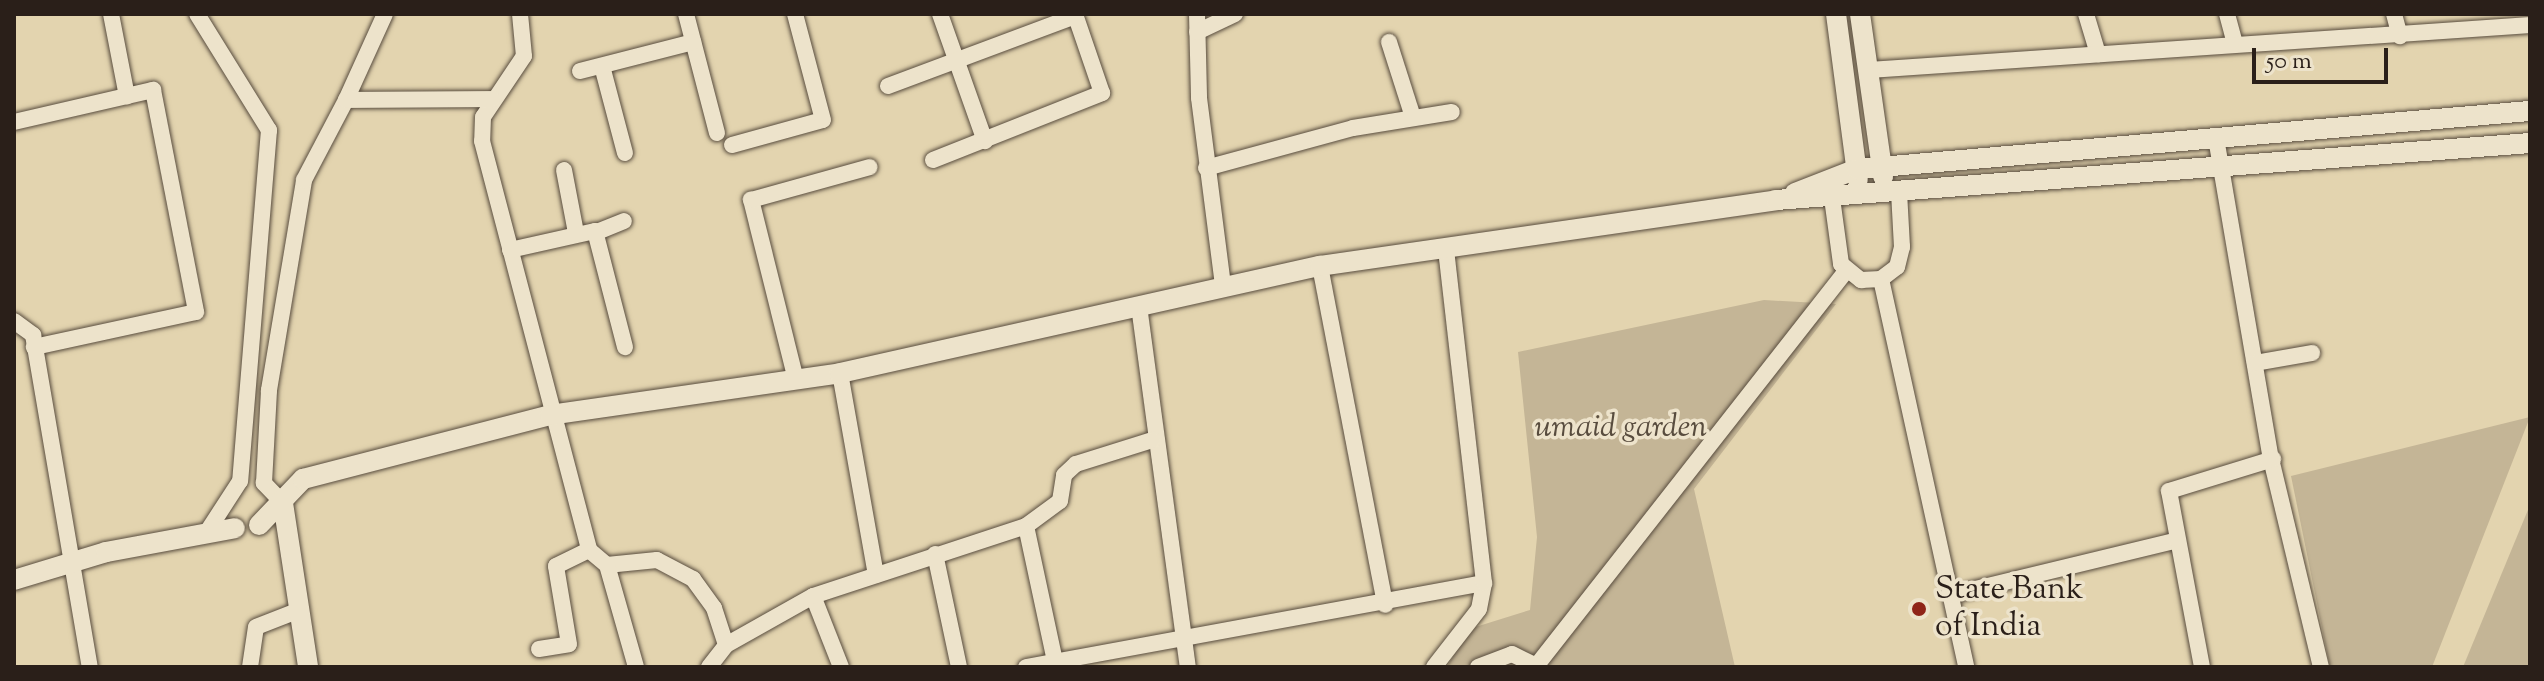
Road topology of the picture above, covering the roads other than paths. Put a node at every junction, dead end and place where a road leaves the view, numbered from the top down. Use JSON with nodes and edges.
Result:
{"nodes":[{"id":1,"x":111,"y":14,"type":"edge"},
{"id":2,"x":197,"y":14,"type":"edge"},
{"id":3,"x":385,"y":14,"type":"edge"},
{"id":4,"x":520,"y":14,"type":"edge"},
{"id":5,"x":686,"y":14,"type":"edge"},
{"id":6,"x":795,"y":14,"type":"edge"},
{"id":7,"x":940,"y":14,"type":"edge"},
{"id":8,"x":1197,"y":14,"type":"edge"},
{"id":9,"x":1235,"y":14,"type":"edge"},
{"id":10,"x":1836,"y":14,"type":"edge"},
{"id":11,"x":1860,"y":14,"type":"edge"},
{"id":12,"x":2086,"y":14,"type":"edge"},
{"id":13,"x":2227,"y":14,"type":"edge"},
{"id":14,"x":2394,"y":14,"type":"edge"},
{"id":15,"x":1075,"y":15,"type":"edge"},
{"id":16,"x":2530,"y":25,"type":"edge"},
{"id":17,"x":1197,"y":32,"type":"junction"},
{"id":18,"x":2400,"y":36,"type":"junction"},
{"id":19,"x":693,"y":42,"type":"junction"},
{"id":20,"x":1389,"y":42,"type":"dead end"},
{"id":21,"x":2235,"y":44,"type":"junction"},
{"id":22,"x":2098,"y":54,"type":"junction"},
{"id":23,"x":958,"y":61,"type":"junction"},
{"id":24,"x":602,"y":66,"type":"junction"},
{"id":25,"x":1869,"y":70,"type":"junction"},
{"id":26,"x":580,"y":71,"type":"dead end"},
{"id":27,"x":888,"y":86,"type":"dead end"},
{"id":28,"x":127,"y":96,"type":"junction"},
{"id":29,"x":492,"y":99,"type":"junction"},
{"id":30,"x":346,"y":100,"type":"junction"},
{"id":31,"x":2530,"y":111,"type":"edge"},
{"id":32,"x":1452,"y":112,"type":"dead end"},
{"id":33,"x":1413,"y":117,"type":"junction"},
{"id":34,"x":14,"y":122,"type":"edge"},
{"id":35,"x":717,"y":133,"type":"dead end"},
{"id":36,"x":2216,"y":138,"type":"junction"},
{"id":37,"x":985,"y":141,"type":"junction"},
{"id":38,"x":2530,"y":143,"type":"edge"},
{"id":39,"x":732,"y":145,"type":"dead end"},
{"id":40,"x":625,"y":153,"type":"dead end"},
{"id":41,"x":933,"y":160,"type":"dead end"},
{"id":42,"x":2220,"y":165,"type":"junction"},
{"id":43,"x":1882,"y":166,"type":"junction"},
{"id":44,"x":870,"y":167,"type":"dead end"},
{"id":45,"x":1206,"y":168,"type":"junction"},
{"id":46,"x":1857,"y":169,"type":"junction"},
{"id":47,"x":564,"y":170,"type":"dead end"},
{"id":48,"x":1891,"y":192,"type":"junction"},
{"id":49,"x":1859,"y":196,"type":"junction"},
{"id":50,"x":1832,"y":198,"type":"junction"},
{"id":51,"x":1776,"y":200,"type":"junction"},
{"id":52,"x":624,"y":221,"type":"dead end"},
{"id":53,"x":597,"y":232,"type":"junction"},
{"id":54,"x":576,"y":233,"type":"junction"},
{"id":55,"x":1446,"y":248,"type":"junction"},
{"id":56,"x":510,"y":250,"type":"junction"},
{"id":57,"x":1320,"y":266,"type":"junction"},
{"id":58,"x":1846,"y":271,"type":"junction"},
{"id":59,"x":1881,"y":279,"type":"junction"},
{"id":60,"x":1223,"y":286,"type":"junction"},
{"id":61,"x":1139,"y":306,"type":"junction"},
{"id":62,"x":14,"y":321,"type":"edge"},
{"id":63,"x":34,"y":347,"type":"junction"},
{"id":64,"x":625,"y":347,"type":"dead end"},
{"id":65,"x":2312,"y":353,"type":"dead end"},
{"id":66,"x":2255,"y":363,"type":"junction"},
{"id":67,"x":840,"y":373,"type":"junction"},
{"id":68,"x":796,"y":380,"type":"junction"},
{"id":69,"x":550,"y":415,"type":"junction"},
{"id":70,"x":1152,"y":440,"type":"junction"},
{"id":71,"x":2273,"y":459,"type":"junction"},
{"id":72,"x":283,"y":503,"type":"junction"},
{"id":73,"x":259,"y":525,"type":"dead end"},
{"id":74,"x":1026,"y":526,"type":"junction"},
{"id":75,"x":235,"y":528,"type":"dead end"},
{"id":76,"x":207,"y":532,"type":"junction"},
{"id":77,"x":2175,"y":541,"type":"junction"},
{"id":78,"x":589,"y":550,"type":"junction"},
{"id":79,"x":935,"y":554,"type":"junction"},
{"id":80,"x":77,"y":560,"type":"junction"},
{"id":81,"x":607,"y":565,"type":"junction"},
{"id":82,"x":876,"y":575,"type":"junction"},
{"id":83,"x":14,"y":580,"type":"edge"},
{"id":84,"x":1484,"y":583,"type":"junction"},
{"id":85,"x":1951,"y":595,"type":"junction"},
{"id":86,"x":813,"y":596,"type":"junction"},
{"id":87,"x":1385,"y":605,"type":"junction"},
{"id":88,"x":297,"y":611,"type":"junction"},
{"id":89,"x":1183,"y":639,"type":"junction"},
{"id":90,"x":726,"y":645,"type":"junction"},
{"id":91,"x":539,"y":649,"type":"dead end"},
{"id":92,"x":1055,"y":661,"type":"junction"},
{"id":93,"x":1538,"y":666,"type":"edge"},
{"id":94,"x":90,"y":667,"type":"edge"},
{"id":95,"x":250,"y":667,"type":"edge"},
{"id":96,"x":308,"y":667,"type":"edge"},
{"id":97,"x":636,"y":667,"type":"edge"},
{"id":98,"x":709,"y":667,"type":"edge"},
{"id":99,"x":841,"y":667,"type":"edge"},
{"id":100,"x":959,"y":667,"type":"edge"},
{"id":101,"x":1026,"y":667,"type":"edge"},
{"id":102,"x":1188,"y":667,"type":"edge"},
{"id":103,"x":1434,"y":667,"type":"edge"},
{"id":104,"x":1478,"y":667,"type":"edge"},
{"id":105,"x":1966,"y":667,"type":"edge"},
{"id":106,"x":2202,"y":667,"type":"edge"},
{"id":107,"x":2321,"y":667,"type":"edge"}],
"edges":[{"from":1,"to":28,"type":"street"},
{"from":2,"to":76,"type":"street"},
{"from":3,"to":30,"type":"street"},
{"from":4,"to":29,"type":"street"},
{"from":5,"to":19,"type":"street"},
{"from":6,"to":39,"type":"street"},
{"from":7,"to":23,"type":"street"},
{"from":8,"to":17,"type":"street"},
{"from":9,"to":17,"type":"street"},
{"from":10,"to":46,"type":"street"},
{"from":11,"to":25,"type":"street"},
{"from":12,"to":22,"type":"street"},
{"from":13,"to":21,"type":"street"},
{"from":14,"to":18,"type":"street"},
{"from":15,"to":23,"type":"street"},
{"from":15,"to":37,"type":"street"},
{"from":16,"to":18,"type":"street"},
{"from":17,"to":45,"type":"street"},
{"from":18,"to":21,"type":"street"},
{"from":19,"to":24,"type":"street"},
{"from":19,"to":35,"type":"street"},
{"from":20,"to":33,"type":"street"},
{"from":21,"to":22,"type":"street"},
{"from":22,"to":25,"type":"street"},
{"from":23,"to":27,"type":"street"},
{"from":23,"to":37,"type":"street"},
{"from":24,"to":26,"type":"street"},
{"from":24,"to":40,"type":"street"},
{"from":25,"to":43,"type":"street"},
{"from":28,"to":34,"type":"street"},
{"from":28,"to":63,"type":"street"},
{"from":29,"to":30,"type":"street"},
{"from":29,"to":56,"type":"street"},
{"from":30,"to":72,"type":"street"},
{"from":31,"to":36,"type":"street"},
{"from":32,"to":33,"type":"street"},
{"from":33,"to":45,"type":"street"},
{"from":36,"to":42,"type":"street"},
{"from":36,"to":43,"type":"street"},
{"from":37,"to":41,"type":"street"},
{"from":38,"to":42,"type":"street"},
{"from":42,"to":48,"type":"street"},
{"from":42,"to":66,"type":"street"},
{"from":43,"to":46,"type":"street"},
{"from":43,"to":48,"type":"street"},
{"from":44,"to":68,"type":"street"},
{"from":45,"to":60,"type":"street"},
{"from":46,"to":49,"type":"street"},
{"from":46,"to":51,"type":"street"},
{"from":47,"to":54,"type":"street"},
{"from":48,"to":49,"type":"street"},
{"from":48,"to":59,"type":"street"},
{"from":49,"to":50,"type":"street"},
{"from":50,"to":51,"type":"street"},
{"from":50,"to":58,"type":"street"},
{"from":51,"to":55,"type":"street"},
{"from":52,"to":53,"type":"street"},
{"from":53,"to":54,"type":"street"},
{"from":53,"to":64,"type":"street"},
{"from":54,"to":56,"type":"street"},
{"from":55,"to":57,"type":"street"},
{"from":55,"to":84,"type":"street"},
{"from":56,"to":69,"type":"street"},
{"from":57,"to":60,"type":"street"},
{"from":57,"to":87,"type":"street"},
{"from":58,"to":59,"type":"street"},
{"from":58,"to":93,"type":"street"},
{"from":59,"to":85,"type":"street"},
{"from":60,"to":61,"type":"street"},
{"from":61,"to":67,"type":"street"},
{"from":61,"to":70,"type":"street"},
{"from":62,"to":63,"type":"street"},
{"from":63,"to":80,"type":"street"},
{"from":65,"to":66,"type":"street"},
{"from":66,"to":71,"type":"street"},
{"from":67,"to":68,"type":"street"},
{"from":67,"to":82,"type":"street"},
{"from":68,"to":69,"type":"street"},
{"from":69,"to":72,"type":"street"},
{"from":69,"to":78,"type":"street"},
{"from":70,"to":74,"type":"street"},
{"from":70,"to":89,"type":"street"},
{"from":71,"to":77,"type":"street"},
{"from":71,"to":107,"type":"street"},
{"from":72,"to":73,"type":"street"},
{"from":72,"to":88,"type":"street"},
{"from":74,"to":79,"type":"street"},
{"from":74,"to":92,"type":"street"},
{"from":75,"to":76,"type":"street"},
{"from":76,"to":80,"type":"street"},
{"from":77,"to":85,"type":"street"},
{"from":77,"to":106,"type":"street"},
{"from":78,"to":81,"type":"street"},
{"from":78,"to":91,"type":"street"},
{"from":79,"to":82,"type":"street"},
{"from":79,"to":100,"type":"street"},
{"from":80,"to":83,"type":"street"},
{"from":80,"to":94,"type":"street"},
{"from":81,"to":90,"type":"street"},
{"from":81,"to":97,"type":"street"},
{"from":82,"to":86,"type":"street"},
{"from":84,"to":87,"type":"street"},
{"from":84,"to":103,"type":"street"},
{"from":85,"to":105,"type":"street"},
{"from":86,"to":90,"type":"street"},
{"from":86,"to":99,"type":"street"},
{"from":87,"to":89,"type":"street"},
{"from":88,"to":95,"type":"street"},
{"from":88,"to":96,"type":"street"},
{"from":89,"to":92,"type":"street"},
{"from":89,"to":102,"type":"street"},
{"from":90,"to":98,"type":"street"},
{"from":92,"to":101,"type":"street"},
{"from":93,"to":104,"type":"street"}]}
